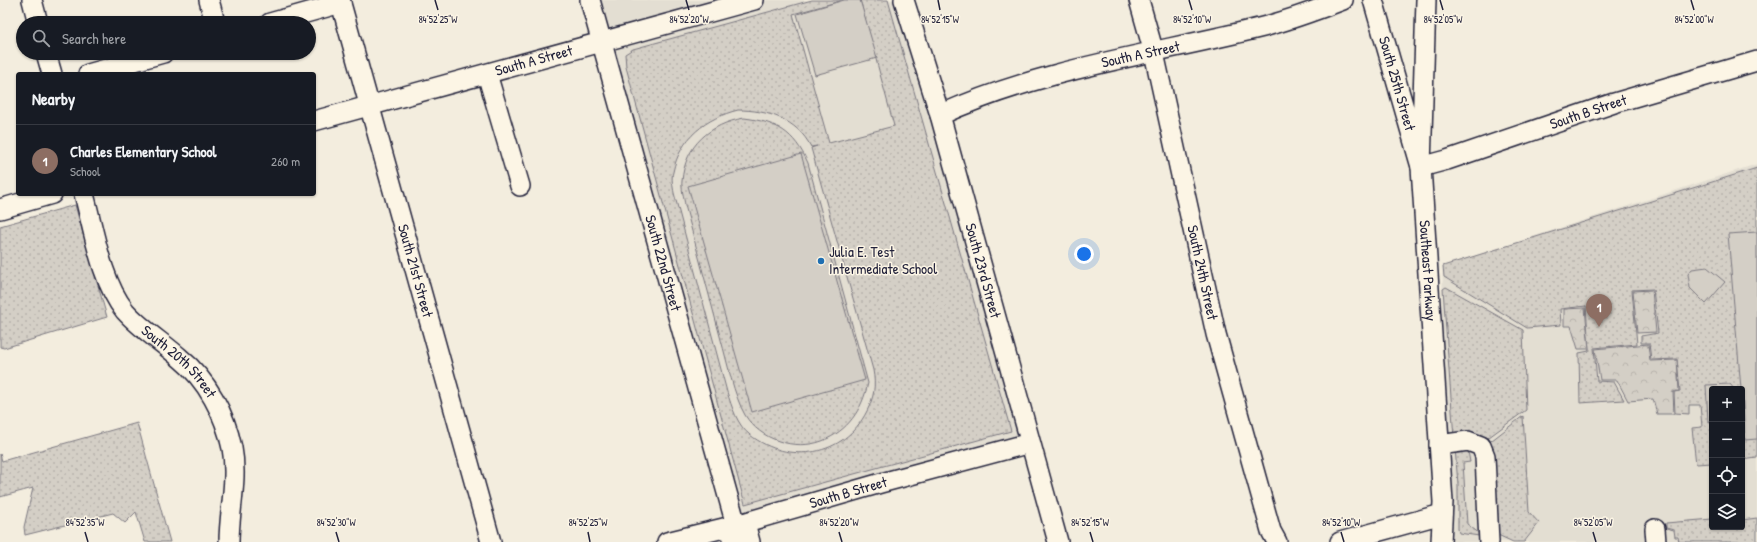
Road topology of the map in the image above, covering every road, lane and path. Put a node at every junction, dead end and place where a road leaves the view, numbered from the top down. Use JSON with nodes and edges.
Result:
{"nodes":[{"id":1,"x":32,"y":0,"type":"edge"},
{"id":2,"x":209,"y":0,"type":"edge"},
{"id":3,"x":590,"y":0,"type":"edge"},
{"id":4,"x":754,"y":0,"type":"edge"},
{"id":5,"x":904,"y":0,"type":"edge"},
{"id":6,"x":1139,"y":0,"type":"edge"},
{"id":7,"x":1343,"y":0,"type":"edge"},
{"id":8,"x":1373,"y":0,"type":"edge"},
{"id":9,"x":1426,"y":0,"type":"edge"},
{"id":10,"x":340,"y":2,"type":"edge"},
{"id":11,"x":36,"y":16,"type":"edge"},
{"id":12,"x":213,"y":16,"type":"edge"},
{"id":13,"x":293,"y":16,"type":"edge"},
{"id":14,"x":602,"y":42,"type":"junction"},
{"id":15,"x":1154,"y":53,"type":"junction"},
{"id":16,"x":48,"y":60,"type":"edge"},
{"id":17,"x":138,"y":60,"type":"edge"},
{"id":18,"x":1757,"y":61,"type":"edge"},
{"id":19,"x":51,"y":72,"type":"edge"},
{"id":20,"x":95,"y":72,"type":"edge"},
{"id":21,"x":487,"y":74,"type":"junction"},
{"id":22,"x":369,"y":106,"type":"junction"},
{"id":23,"x":940,"y":115,"type":"junction"},
{"id":24,"x":316,"y":120,"type":"edge"},
{"id":25,"x":1421,"y":167,"type":"junction"},
{"id":26,"x":520,"y":186,"type":"dead end"},
{"id":27,"x":45,"y":196,"type":"edge"},
{"id":28,"x":85,"y":196,"type":"edge"},
{"id":29,"x":0,"y":209,"type":"edge"},
{"id":30,"x":1030,"y":443,"type":"junction"},
{"id":31,"x":1439,"y":445,"type":"junction"},
{"id":32,"x":1442,"y":514,"type":"junction"},
{"id":33,"x":736,"y":529,"type":"edge"},
{"id":34,"x":230,"y":542,"type":"edge"},
{"id":35,"x":491,"y":542,"type":"edge"},
{"id":36,"x":667,"y":542,"type":"edge"},
{"id":37,"x":750,"y":542,"type":"edge"},
{"id":38,"x":1058,"y":542,"type":"edge"},
{"id":39,"x":1277,"y":542,"type":"edge"},
{"id":40,"x":1340,"y":542,"type":"edge"},
{"id":41,"x":1441,"y":542,"type":"edge"},
{"id":42,"x":1490,"y":542,"type":"edge"}],
"edges":[{"from":1,"to":11,"type":"street"},
{"from":2,"to":12,"type":"street"},
{"from":3,"to":14,"type":"street","name":"South 22nd Street"},
{"from":4,"to":14,"type":"street","name":"South A Street"},
{"from":5,"to":23,"type":"street","name":"South 23rd Street"},
{"from":6,"to":15,"type":"street","name":"South 24th Street"},
{"from":7,"to":15,"type":"street","name":"South A Street"},
{"from":8,"to":25,"type":"street","name":"South 25th Street"},
{"from":9,"to":25,"type":"street","name":"Southeast Parkway"},
{"from":10,"to":13,"type":"street"},
{"from":10,"to":22,"type":"street","name":"South 21st Street"},
{"from":14,"to":21,"type":"street","name":"South A Street"},
{"from":14,"to":33,"type":"street","name":"South 22nd Street"},
{"from":15,"to":23,"type":"street","name":"South A Street"},
{"from":15,"to":39,"type":"street","name":"South 24th Street"},
{"from":16,"to":19,"type":"street"},
{"from":17,"to":20,"type":"street"},
{"from":18,"to":25,"type":"street","name":"South B Street"},
{"from":21,"to":22,"type":"street","name":"South A Street"},
{"from":21,"to":26,"type":"street"},
{"from":22,"to":24,"type":"street","name":"South A Street"},
{"from":22,"to":35,"type":"street","name":"South 21st Street"},
{"from":23,"to":30,"type":"street","name":"South 23rd Street"},
{"from":25,"to":31,"type":"street","name":"Southeast Parkway"},
{"from":27,"to":29,"type":"street"},
{"from":28,"to":34,"type":"street","name":"South 20th Street"},
{"from":30,"to":33,"type":"street","name":"South B Street"},
{"from":30,"to":38,"type":"street","name":"South 23rd Street"},
{"from":31,"to":32,"type":"street","name":"Southeast Parkway"},
{"from":31,"to":42,"type":"street"},
{"from":32,"to":40,"type":"street"},
{"from":32,"to":41,"type":"street","name":"Southeast Parkway"},
{"from":33,"to":36,"type":"street","name":"South B Street"},
{"from":33,"to":37,"type":"street","name":"South 22nd Street"}]}
